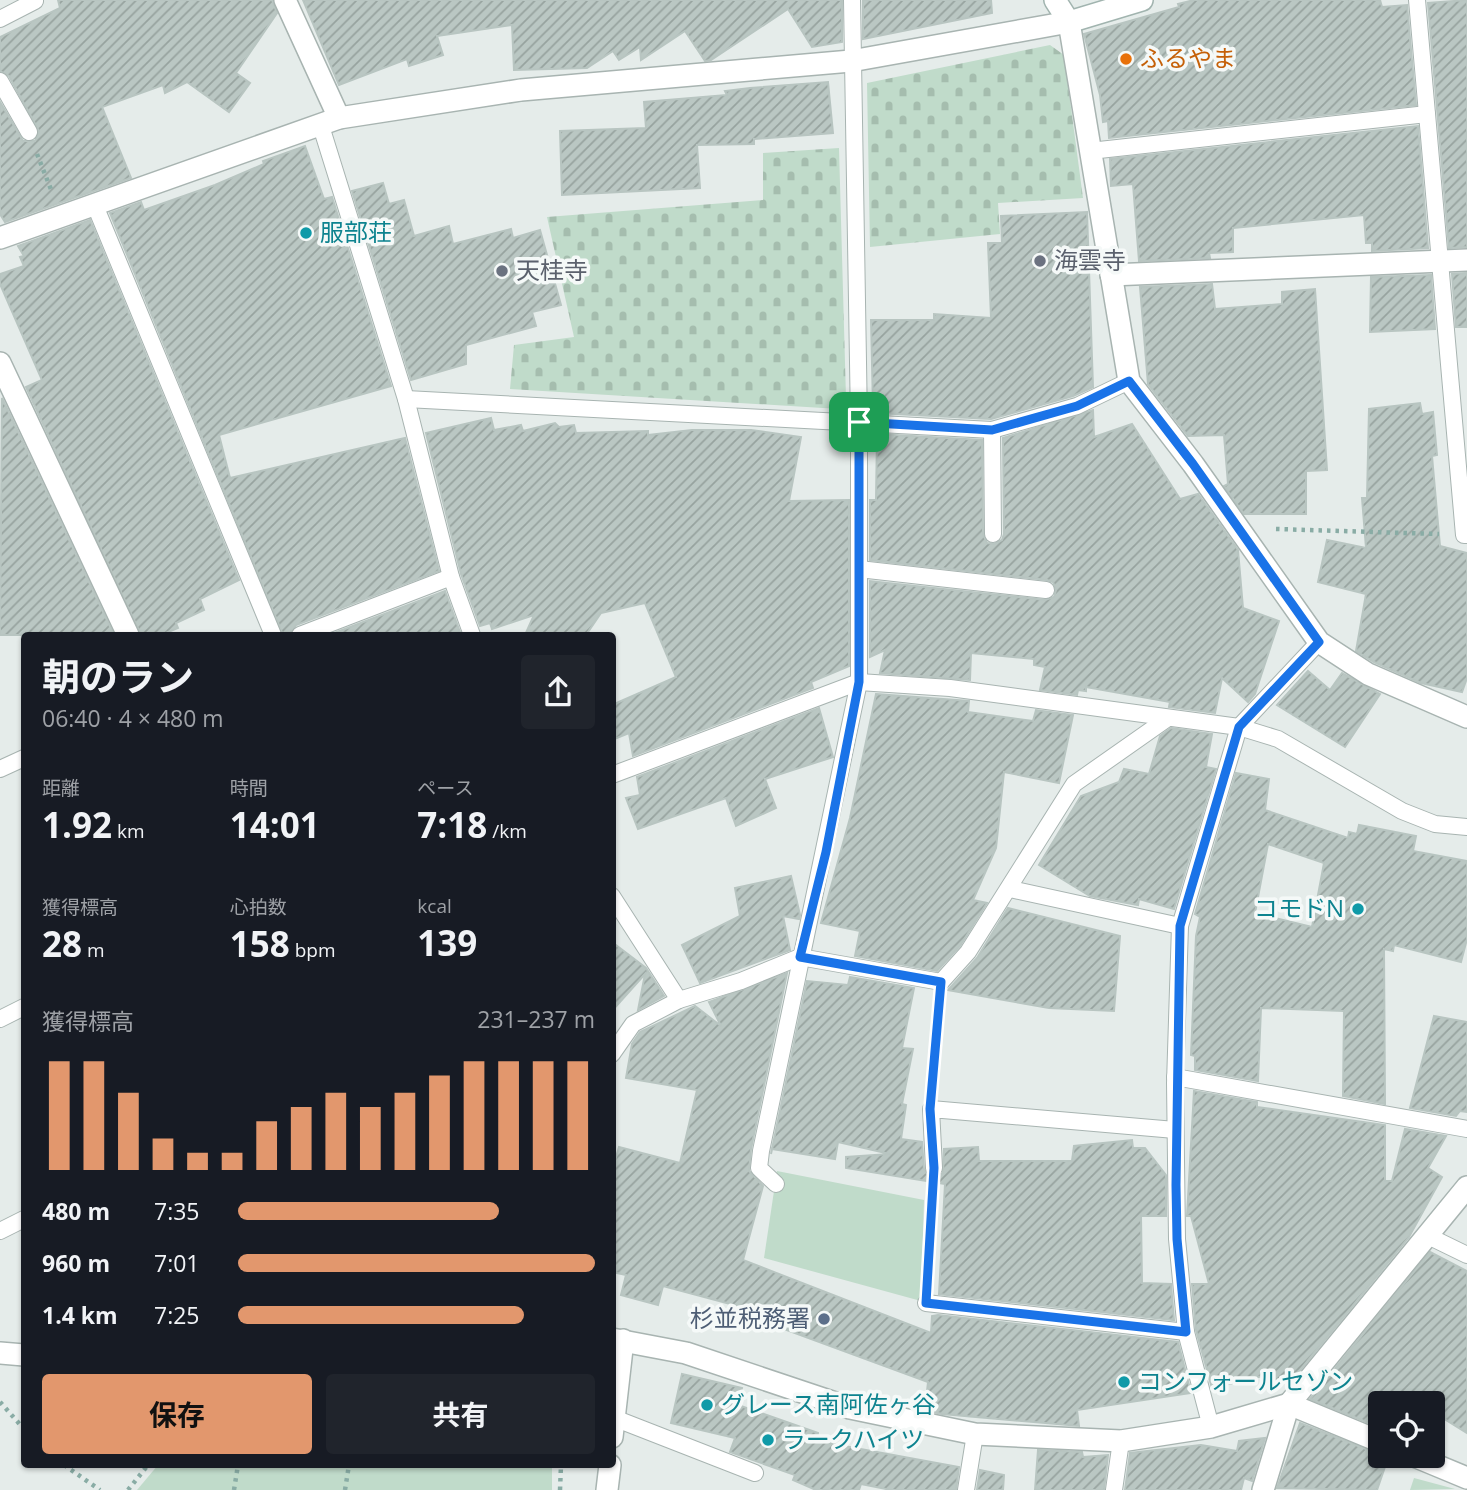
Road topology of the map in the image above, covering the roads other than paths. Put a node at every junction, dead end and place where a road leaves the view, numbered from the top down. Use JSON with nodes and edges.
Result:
{"nodes":[{"id":1,"x":285,"y":0,"type":"edge"},
{"id":2,"x":852,"y":0,"type":"edge"},
{"id":3,"x":1055,"y":0,"type":"edge"},
{"id":4,"x":1142,"y":0,"type":"edge"},
{"id":5,"x":1417,"y":0,"type":"edge"},
{"id":6,"x":35,"y":1,"type":"edge"},
{"id":7,"x":0,"y":19,"type":"edge"},
{"id":8,"x":1069,"y":22,"type":"junction"},
{"id":9,"x":851,"y":61,"type":"junction"},
{"id":10,"x":0,"y":80,"type":"edge"},
{"id":11,"x":1427,"y":114,"type":"junction"},
{"id":12,"x":329,"y":120,"type":"junction"},
{"id":13,"x":29,"y":132,"type":"road end"},
{"id":14,"x":1090,"y":152,"type":"junction"},
{"id":15,"x":94,"y":203,"type":"junction"},
{"id":16,"x":0,"y":239,"type":"edge"},
{"id":17,"x":1467,"y":260,"type":"edge"},
{"id":18,"x":1440,"y":261,"type":"junction"},
{"id":19,"x":1111,"y":275,"type":"junction"},
{"id":20,"x":0,"y":363,"type":"edge"},
{"id":21,"x":1129,"y":381,"type":"junction"},
{"id":22,"x":406,"y":399,"type":"junction"},
{"id":23,"x":859,"y":422,"type":"junction"},
{"id":24,"x":992,"y":430,"type":"junction"},
{"id":25,"x":993,"y":534,"type":"dead end"},
{"id":26,"x":1466,"y":535,"type":"edge"},
{"id":27,"x":859,"y":569,"type":"junction"},
{"id":28,"x":451,"y":577,"type":"junction"},
{"id":29,"x":1046,"y":590,"type":"dead end"},
{"id":30,"x":127,"y":632,"type":"edge"},
{"id":31,"x":272,"y":632,"type":"edge"},
{"id":32,"x":308,"y":632,"type":"edge"},
{"id":33,"x":471,"y":632,"type":"edge"},
{"id":34,"x":1319,"y":642,"type":"junction"},
{"id":35,"x":859,"y":682,"type":"junction"},
{"id":36,"x":1467,"y":717,"type":"edge"},
{"id":37,"x":1168,"y":718,"type":"junction"},
{"id":38,"x":1239,"y":727,"type":"junction"},
{"id":39,"x":21,"y":759,"type":"edge"},
{"id":40,"x":0,"y":769,"type":"edge"},
{"id":41,"x":616,"y":773,"type":"edge"},
{"id":42,"x":1467,"y":827,"type":"edge"},
{"id":43,"x":1010,"y":890,"type":"junction"},
{"id":44,"x":616,"y":902,"type":"edge"},
{"id":45,"x":1180,"y":926,"type":"junction"},
{"id":46,"x":800,"y":957,"type":"junction"},
{"id":47,"x":679,"y":1000,"type":"junction"},
{"id":48,"x":21,"y":1008,"type":"edge"},
{"id":49,"x":0,"y":1019,"type":"edge"},
{"id":50,"x":616,"y":1048,"type":"edge"},
{"id":51,"x":1175,"y":1077,"type":"junction"},
{"id":52,"x":1467,"y":1129,"type":"edge"},
{"id":53,"x":1175,"y":1130,"type":"junction"},
{"id":54,"x":934,"y":1168,"type":"road end"},
{"id":55,"x":776,"y":1184,"type":"dead end"},
{"id":56,"x":1467,"y":1187,"type":"edge"},
{"id":57,"x":21,"y":1220,"type":"edge"},
{"id":58,"x":0,"y":1231,"type":"edge"},
{"id":59,"x":1428,"y":1236,"type":"junction"},
{"id":60,"x":1467,"y":1255,"type":"edge"},
{"id":61,"x":926,"y":1303,"type":"road end"},
{"id":62,"x":1186,"y":1332,"type":"junction"},
{"id":63,"x":618,"y":1340,"type":"edge"},
{"id":64,"x":0,"y":1353,"type":"edge"},
{"id":65,"x":21,"y":1355,"type":"edge"},
{"id":66,"x":616,"y":1375,"type":"edge"},
{"id":67,"x":1289,"y":1404,"type":"junction"},
{"id":68,"x":1211,"y":1427,"type":"junction"},
{"id":69,"x":616,"y":1429,"type":"edge"},
{"id":70,"x":975,"y":1434,"type":"junction"},
{"id":71,"x":1368,"y":1437,"type":"edge"},
{"id":72,"x":1121,"y":1440,"type":"junction"},
{"id":73,"x":610,"y":1468,"type":"edge"},
{"id":74,"x":1443,"y":1468,"type":"edge"},
{"id":75,"x":755,"y":1473,"type":"dead end"},
{"id":76,"x":1467,"y":1478,"type":"edge"},
{"id":77,"x":607,"y":1490,"type":"edge"},
{"id":78,"x":966,"y":1490,"type":"edge"},
{"id":79,"x":1114,"y":1490,"type":"edge"},
{"id":80,"x":1263,"y":1490,"type":"edge"}],
"edges":[{"from":1,"to":12,"type":"street"},
{"from":2,"to":9,"type":"lane"},
{"from":3,"to":8,"type":"street"},
{"from":4,"to":8,"type":"street"},
{"from":5,"to":11,"type":"lane"},
{"from":6,"to":7,"type":"lane"},
{"from":8,"to":9,"type":"street"},
{"from":8,"to":14,"type":"street"},
{"from":9,"to":12,"type":"street"},
{"from":9,"to":23,"type":"lane"},
{"from":10,"to":13,"type":"lane"},
{"from":11,"to":14,"type":"lane"},
{"from":11,"to":18,"type":"lane"},
{"from":12,"to":15,"type":"street"},
{"from":12,"to":22,"type":"lane"},
{"from":14,"to":19,"type":"street"},
{"from":15,"to":16,"type":"street"},
{"from":15,"to":31,"type":"lane"},
{"from":17,"to":18,"type":"street"},
{"from":18,"to":19,"type":"street"},
{"from":18,"to":26,"type":"lane"},
{"from":19,"to":21,"type":"street"},
{"from":20,"to":30,"type":"street"},
{"from":21,"to":24,"type":"lane"},
{"from":21,"to":34,"type":"street"},
{"from":22,"to":23,"type":"lane"},
{"from":22,"to":28,"type":"lane"},
{"from":23,"to":24,"type":"lane"},
{"from":23,"to":27,"type":"lane"},
{"from":24,"to":25,"type":"lane"},
{"from":27,"to":29,"type":"lane"},
{"from":27,"to":35,"type":"lane"},
{"from":28,"to":32,"type":"lane"},
{"from":28,"to":33,"type":"lane"},
{"from":34,"to":36,"type":"street"},
{"from":34,"to":38,"type":"lane"},
{"from":35,"to":37,"type":"lane"},
{"from":35,"to":41,"type":"lane"},
{"from":35,"to":46,"type":"lane"},
{"from":37,"to":38,"type":"lane"},
{"from":37,"to":43,"type":"lane"},
{"from":38,"to":42,"type":"lane"},
{"from":38,"to":45,"type":"lane"},
{"from":39,"to":40,"type":"lane"},
{"from":43,"to":45,"type":"lane"},
{"from":43,"to":46,"type":"lane"},
{"from":44,"to":47,"type":"lane"},
{"from":45,"to":51,"type":"lane"},
{"from":46,"to":47,"type":"lane"},
{"from":46,"to":55,"type":"lane"},
{"from":47,"to":50,"type":"lane"},
{"from":48,"to":49,"type":"lane"},
{"from":51,"to":52,"type":"lane"},
{"from":51,"to":53,"type":"lane"},
{"from":53,"to":54,"type":"lane"},
{"from":53,"to":62,"type":"lane"},
{"from":56,"to":59,"type":"street"},
{"from":57,"to":58,"type":"lane"},
{"from":59,"to":60,"type":"lane"},
{"from":59,"to":67,"type":"street"},
{"from":61,"to":62,"type":"lane"},
{"from":62,"to":68,"type":"lane"},
{"from":63,"to":66,"type":"street"},
{"from":63,"to":70,"type":"street"},
{"from":64,"to":65,"type":"street"},
{"from":67,"to":68,"type":"street"},
{"from":67,"to":71,"type":"street"},
{"from":67,"to":80,"type":"street"},
{"from":68,"to":72,"type":"street"},
{"from":69,"to":75,"type":"lane"},
{"from":70,"to":72,"type":"street"},
{"from":70,"to":78,"type":"lane"},
{"from":72,"to":79,"type":"lane"},
{"from":73,"to":77,"type":"street"},
{"from":74,"to":76,"type":"street"}]}
